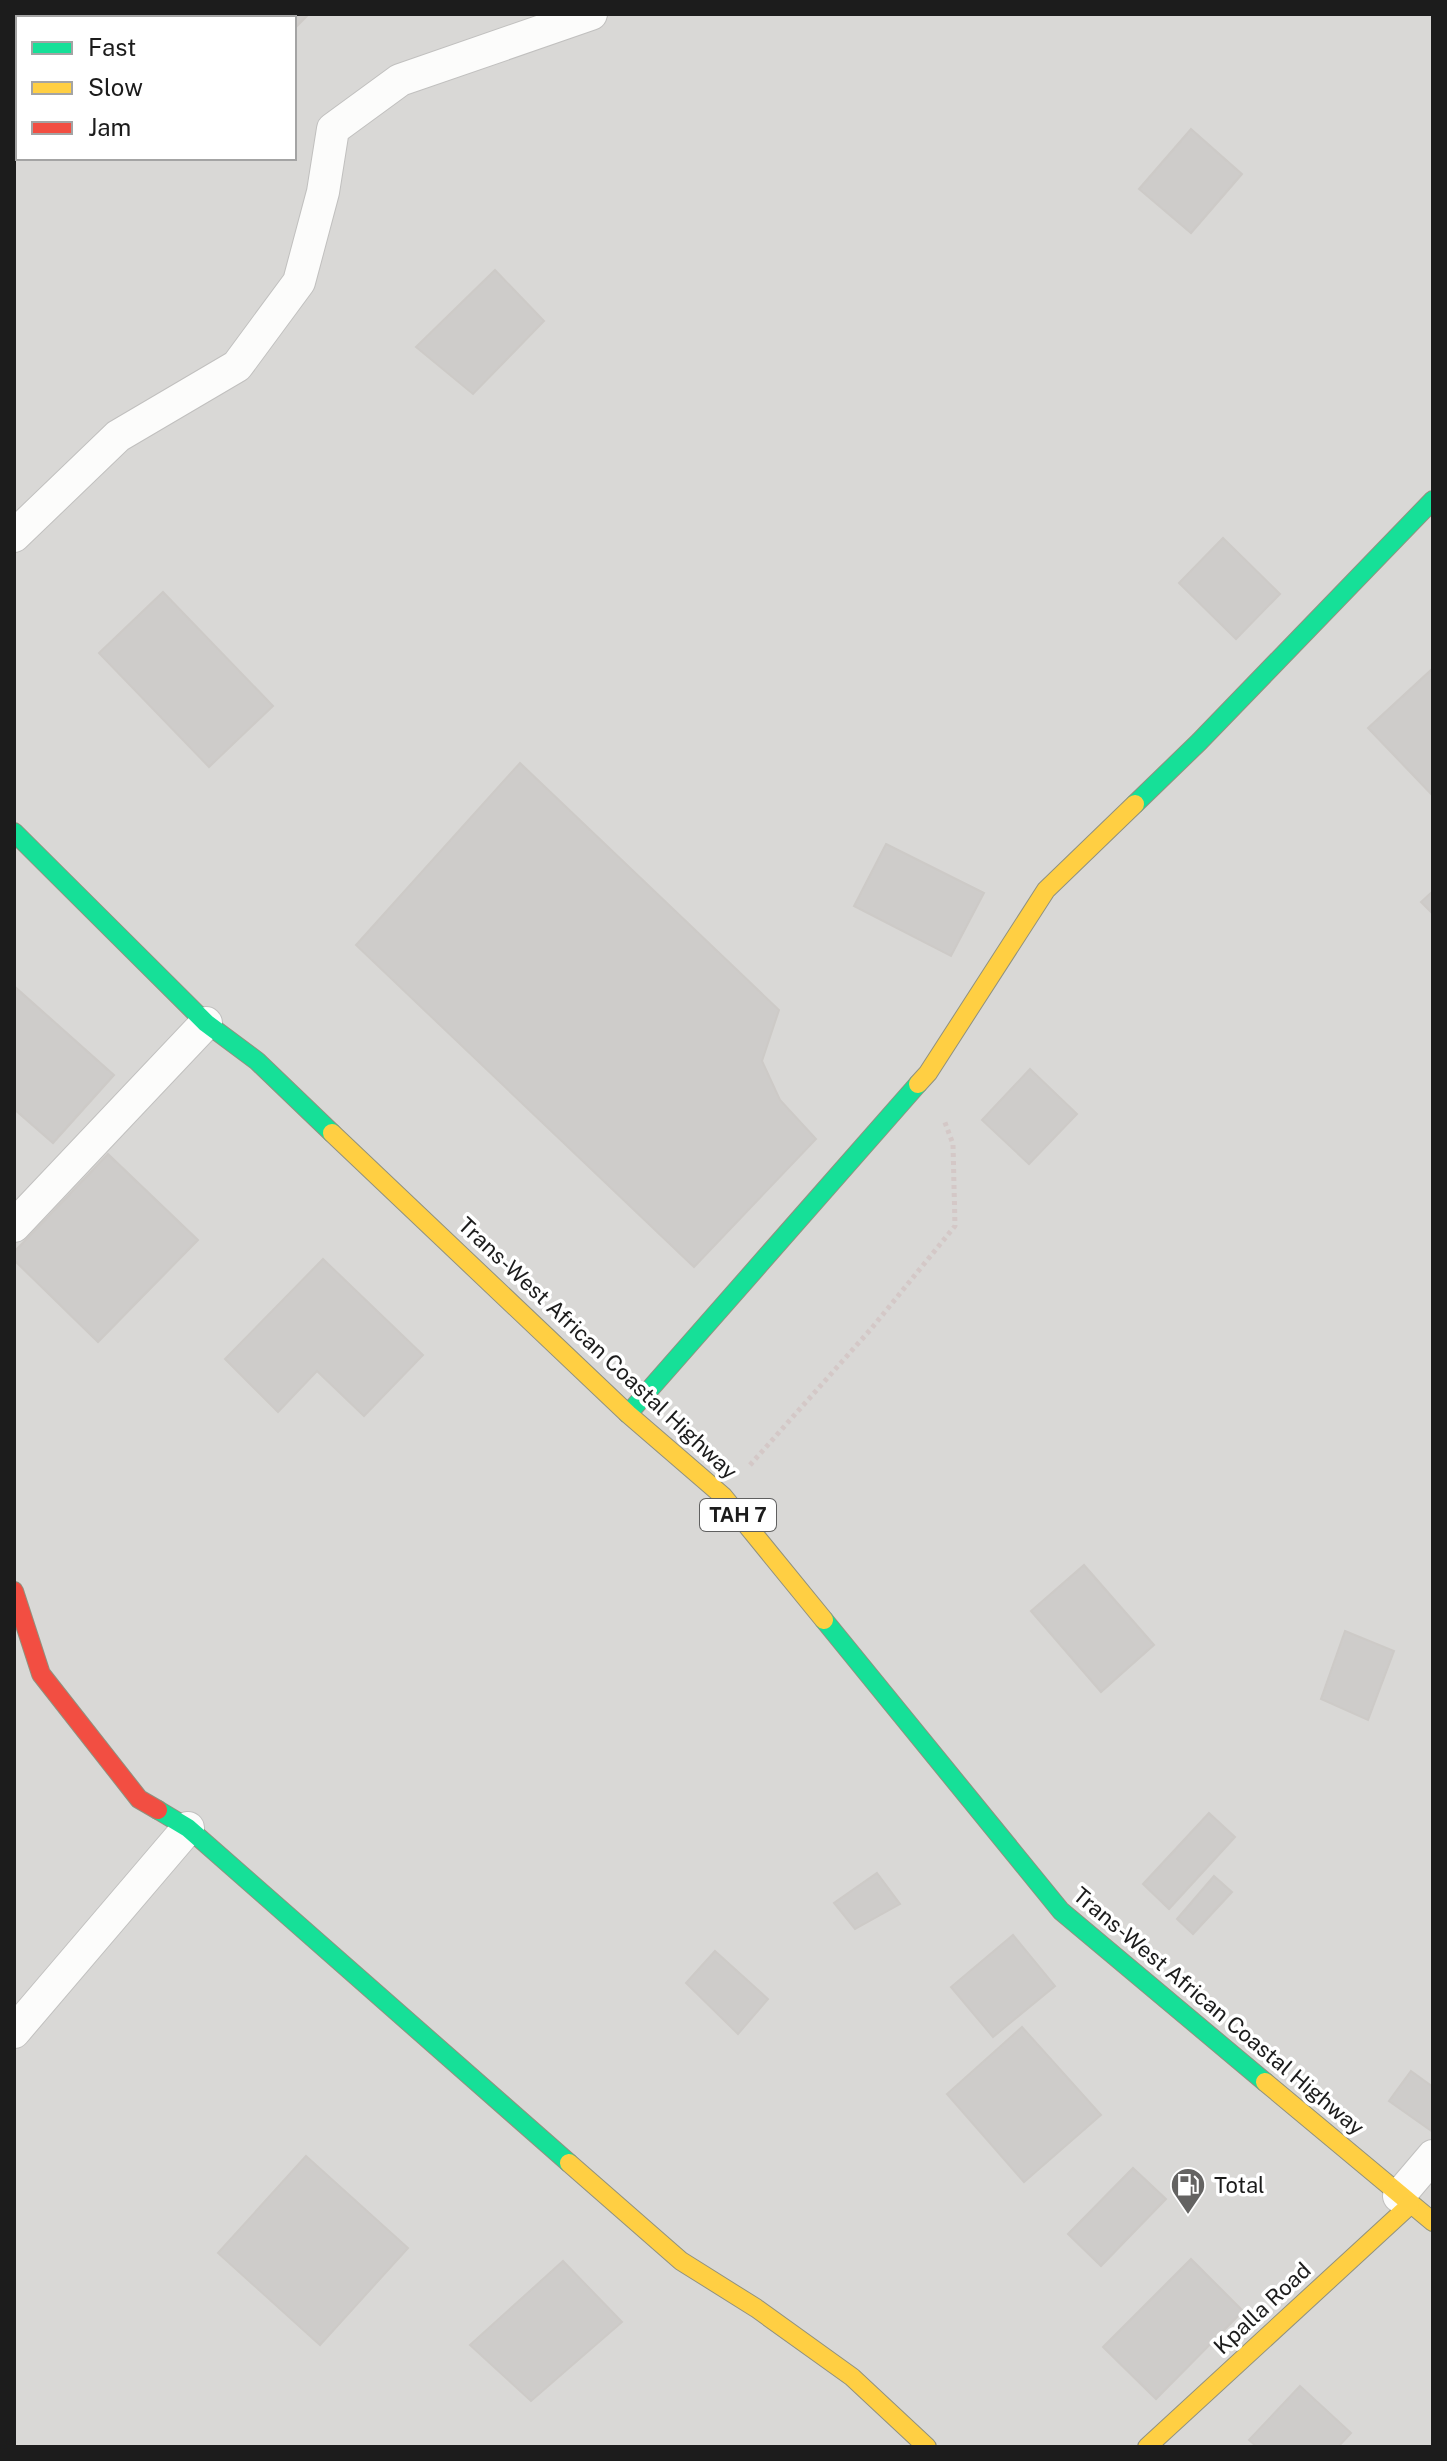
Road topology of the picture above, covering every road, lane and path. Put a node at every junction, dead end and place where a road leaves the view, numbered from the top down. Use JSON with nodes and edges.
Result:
{"nodes":[{"id":1,"x":591,"y":14,"type":"edge"},
{"id":2,"x":1433,"y":500,"type":"edge"},
{"id":3,"x":14,"y":536,"type":"edge"},
{"id":4,"x":14,"y":832,"type":"edge"},
{"id":5,"x":206,"y":1023,"type":"junction"},
{"id":6,"x":928,"y":1073,"type":"junction"},
{"id":7,"x":14,"y":1226,"type":"edge"},
{"id":8,"x":628,"y":1414,"type":"junction"},
{"id":9,"x":723,"y":1496,"type":"junction"},
{"id":10,"x":14,"y":1591,"type":"edge"},
{"id":11,"x":188,"y":1828,"type":"junction"},
{"id":12,"x":14,"y":2032,"type":"edge"},
{"id":13,"x":1433,"y":2156,"type":"edge"},
{"id":14,"x":1404,"y":2200,"type":"junction"},
{"id":15,"x":1433,"y":2222,"type":"edge"},
{"id":16,"x":927,"y":2447,"type":"edge"},
{"id":17,"x":1147,"y":2447,"type":"edge"}],
"edges":[{"from":1,"to":3,"type":"street"},
{"from":2,"to":6,"type":"main road"},
{"from":4,"to":5,"type":"main road","name":"Trans-West African Coastal Highway","number":"TAH 7"},
{"from":5,"to":7,"type":"street"},
{"from":5,"to":8,"type":"main road","name":"Trans-West African Coastal Highway","number":"TAH 7"},
{"from":6,"to":8,"type":"main road"},
{"from":6,"to":9,"type":"path"},
{"from":8,"to":9,"type":"main road","name":"Trans-West African Coastal Highway","number":"TAH 7"},
{"from":9,"to":14,"type":"main road","name":"Trans-West African Coastal Highway","number":"TAH 7"},
{"from":10,"to":11,"type":"main road"},
{"from":11,"to":12,"type":"street"},
{"from":11,"to":16,"type":"main road"},
{"from":13,"to":14,"type":"street"},
{"from":14,"to":15,"type":"main road","name":"Trans-West African Coastal Highway","number":"TAH 7"},
{"from":14,"to":17,"type":"main road","name":"Kpalla Road"}]}
